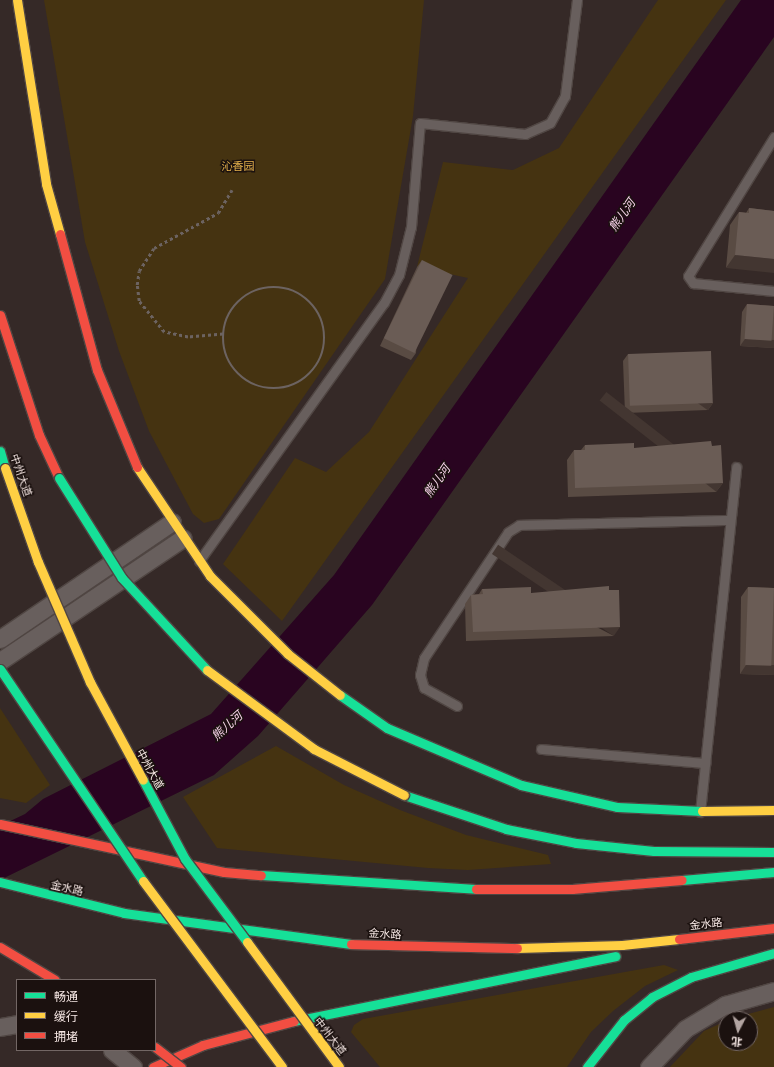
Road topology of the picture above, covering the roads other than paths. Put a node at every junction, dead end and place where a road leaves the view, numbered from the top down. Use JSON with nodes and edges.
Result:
{"nodes":[{"id":1,"x":17,"y":0,"type":"edge"},
{"id":2,"x":577,"y":0,"type":"edge"},
{"id":3,"x":773,"y":138,"type":"edge"},
{"id":4,"x":774,"y":291,"type":"edge"},
{"id":5,"x":0,"y":315,"type":"edge"},
{"id":6,"x":0,"y":451,"type":"edge"},
{"id":7,"x":0,"y":456,"type":"edge"},
{"id":8,"x":6,"y":468,"type":"junction"},
{"id":9,"x":736,"y":468,"type":"dead end"},
{"id":10,"x":730,"y":520,"type":"junction"},
{"id":11,"x":172,"y":522,"type":"junction"},
{"id":12,"x":183,"y":538,"type":"junction"},
{"id":13,"x":200,"y":561,"type":"junction"},
{"id":14,"x":0,"y":639,"type":"edge"},
{"id":15,"x":0,"y":660,"type":"edge"},
{"id":16,"x":0,"y":670,"type":"edge"},
{"id":17,"x":457,"y":706,"type":"dead end"},
{"id":18,"x":541,"y":749,"type":"dead end"},
{"id":19,"x":705,"y":763,"type":"junction"},
{"id":20,"x":774,"y":810,"type":"edge"},
{"id":21,"x":700,"y":812,"type":"junction"},
{"id":22,"x":0,"y":824,"type":"edge"},
{"id":23,"x":774,"y":852,"type":"edge"},
{"id":24,"x":774,"y":872,"type":"edge"},
{"id":25,"x":0,"y":882,"type":"edge"},
{"id":26,"x":774,"y":928,"type":"edge"},
{"id":27,"x":732,"y":933,"type":"junction"},
{"id":28,"x":0,"y":947,"type":"edge"},
{"id":29,"x":774,"y":953,"type":"edge"},
{"id":30,"x":53,"y":979,"type":"edge"},
{"id":31,"x":774,"y":991,"type":"edge"},
{"id":32,"x":16,"y":1024,"type":"edge"},
{"id":33,"x":0,"y":1027,"type":"edge"},
{"id":34,"x":156,"y":1048,"type":"edge"},
{"id":35,"x":113,"y":1051,"type":"edge"},
{"id":36,"x":133,"y":1067,"type":"edge"},
{"id":37,"x":153,"y":1067,"type":"edge"},
{"id":38,"x":181,"y":1067,"type":"edge"},
{"id":39,"x":282,"y":1067,"type":"edge"},
{"id":40,"x":339,"y":1067,"type":"edge"},
{"id":41,"x":587,"y":1067,"type":"edge"},
{"id":42,"x":649,"y":1067,"type":"edge"}],
"edges":[{"from":1,"to":11,"type":"main road"},
{"from":2,"to":13,"type":"lane"},
{"from":3,"to":4,"type":"lane"},
{"from":5,"to":23,"type":"main road","bridge":true},
{"from":6,"to":8,"type":"main road","name":"中州大道"},
{"from":7,"to":8,"type":"main road"},
{"from":8,"to":40,"type":"main road","name":"中州大道","bridge":true},
{"from":9,"to":10,"type":"lane"},
{"from":10,"to":17,"type":"lane"},
{"from":10,"to":19,"type":"lane"},
{"from":11,"to":12,"type":"main road"},
{"from":11,"to":14,"type":"street"},
{"from":12,"to":13,"type":"main road"},
{"from":12,"to":15,"type":"street"},
{"from":13,"to":21,"type":"main road"},
{"from":16,"to":39,"type":"main road","bridge":true},
{"from":18,"to":19,"type":"lane"},
{"from":19,"to":21,"type":"lane"},
{"from":20,"to":21,"type":"main road"},
{"from":22,"to":24,"type":"main road"},
{"from":25,"to":27,"type":"main road","name":"金水路"},
{"from":26,"to":27,"type":"main road","name":"金水路"},
{"from":27,"to":37,"type":"main road"},
{"from":28,"to":30,"type":"main road"},
{"from":29,"to":41,"type":"main road"},
{"from":31,"to":42,"type":"street"},
{"from":32,"to":33,"type":"street"},
{"from":34,"to":38,"type":"main road","bridge":true},
{"from":35,"to":36,"type":"street"}]}
